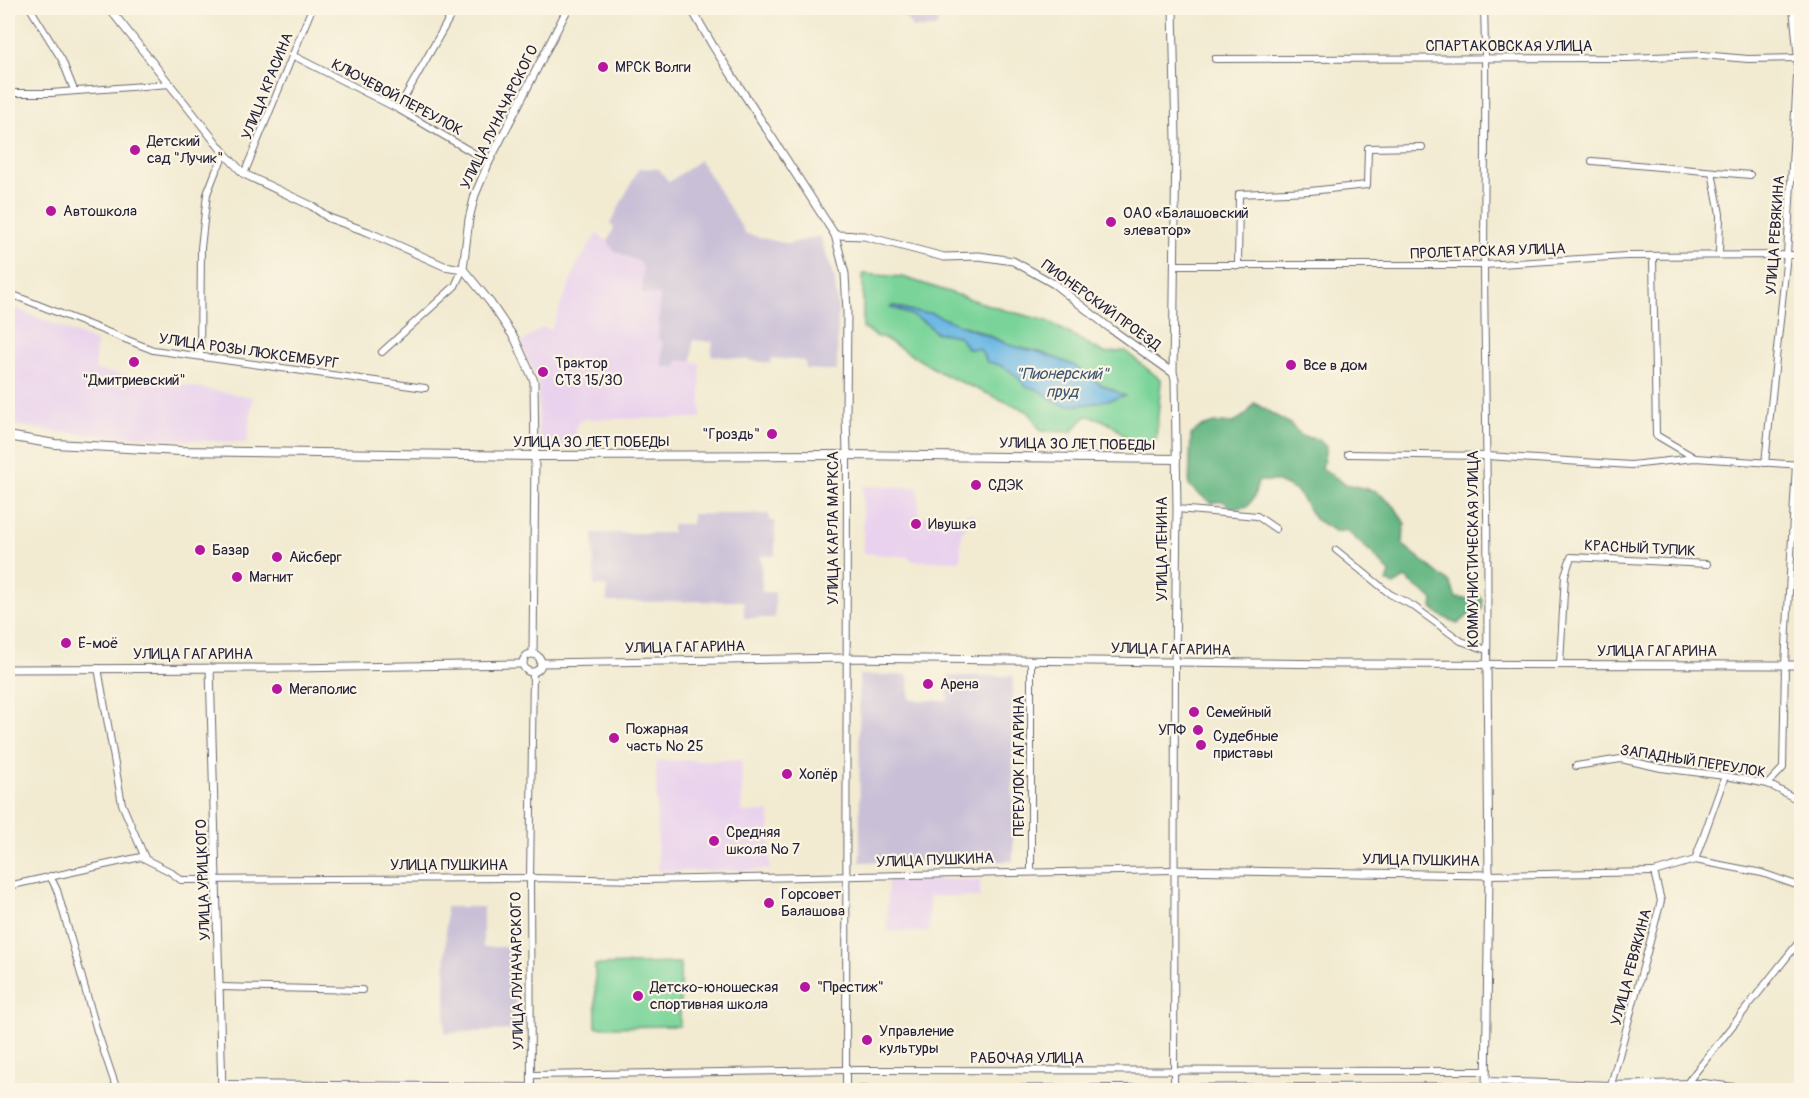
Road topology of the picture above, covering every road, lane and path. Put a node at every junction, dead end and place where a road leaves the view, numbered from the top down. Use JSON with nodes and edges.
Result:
{"nodes":[{"id":1,"x":30,"y":8,"type":"edge"},
{"id":2,"x":110,"y":8,"type":"edge"},
{"id":3,"x":312,"y":8,"type":"edge"},
{"id":4,"x":455,"y":8,"type":"edge"},
{"id":5,"x":568,"y":8,"type":"edge"},
{"id":6,"x":692,"y":8,"type":"edge"},
{"id":7,"x":1173,"y":8,"type":"edge"},
{"id":8,"x":1484,"y":8,"type":"edge"},
{"id":9,"x":1793,"y":8,"type":"edge"},
{"id":10,"x":292,"y":55,"type":"junction"},
{"id":11,"x":1486,"y":57,"type":"junction"},
{"id":12,"x":1215,"y":58,"type":"dead end"},
{"id":13,"x":1800,"y":59,"type":"edge"},
{"id":14,"x":170,"y":84,"type":"junction"},
{"id":15,"x":74,"y":90,"type":"junction"},
{"id":16,"x":8,"y":93,"type":"edge"},
{"id":17,"x":398,"y":109,"type":"junction"},
{"id":18,"x":1422,"y":147,"type":"dead end"},
{"id":19,"x":225,"y":154,"type":"junction"},
{"id":20,"x":1592,"y":161,"type":"dead end"},
{"id":21,"x":489,"y":162,"type":"junction"},
{"id":22,"x":1712,"y":172,"type":"junction"},
{"id":23,"x":244,"y":174,"type":"junction"},
{"id":24,"x":1750,"y":175,"type":"dead end"},
{"id":25,"x":835,"y":235,"type":"junction"},
{"id":26,"x":1719,"y":255,"type":"junction"},
{"id":27,"x":1787,"y":255,"type":"junction"},
{"id":28,"x":1802,"y":255,"type":"edge"},
{"id":29,"x":1653,"y":257,"type":"junction"},
{"id":30,"x":1175,"y":265,"type":"junction"},
{"id":31,"x":1484,"y":265,"type":"junction"},
{"id":32,"x":1238,"y":266,"type":"junction"},
{"id":33,"x":463,"y":269,"type":"junction"},
{"id":34,"x":8,"y":293,"type":"edge"},
{"id":35,"x":382,"y":352,"type":"dead end"},
{"id":36,"x":200,"y":356,"type":"junction"},
{"id":37,"x":1173,"y":373,"type":"junction"},
{"id":38,"x":425,"y":388,"type":"dead end"},
{"id":39,"x":8,"y":436,"type":"edge"},
{"id":40,"x":1348,"y":454,"type":"dead end"},
{"id":41,"x":847,"y":455,"type":"junction"},
{"id":42,"x":536,"y":456,"type":"junction"},
{"id":43,"x":1487,"y":456,"type":"junction"},
{"id":44,"x":1695,"y":458,"type":"junction"},
{"id":45,"x":1176,"y":459,"type":"junction"},
{"id":46,"x":1765,"y":463,"type":"junction"},
{"id":47,"x":1799,"y":464,"type":"edge"},
{"id":48,"x":1177,"y":509,"type":"junction"},
{"id":49,"x":1276,"y":529,"type":"dead end"},
{"id":50,"x":1336,"y":549,"type":"dead end"},
{"id":51,"x":1707,"y":564,"type":"dead end"},
{"id":52,"x":1487,"y":650,"type":"junction"},
{"id":53,"x":532,"y":653,"type":"junction"},
{"id":54,"x":847,"y":658,"type":"junction"},
{"id":55,"x":1031,"y":661,"type":"junction"},
{"id":56,"x":541,"y":663,"type":"junction"},
{"id":57,"x":1175,"y":663,"type":"junction"},
{"id":58,"x":1560,"y":663,"type":"junction"},
{"id":59,"x":522,"y":664,"type":"junction"},
{"id":60,"x":1802,"y":664,"type":"edge"},
{"id":61,"x":1487,"y":665,"type":"junction"},
{"id":62,"x":1785,"y":665,"type":"junction"},
{"id":63,"x":98,"y":668,"type":"junction"},
{"id":64,"x":210,"y":668,"type":"junction"},
{"id":65,"x":8,"y":669,"type":"edge"},
{"id":66,"x":533,"y":672,"type":"junction"},
{"id":67,"x":1576,"y":766,"type":"dead end"},
{"id":68,"x":1725,"y":776,"type":"junction"},
{"id":69,"x":1768,"y":784,"type":"junction"},
{"id":70,"x":1802,"y":802,"type":"edge"},
{"id":71,"x":145,"y":859,"type":"junction"},
{"id":72,"x":1695,"y":860,"type":"junction"},
{"id":73,"x":1174,"y":870,"type":"junction"},
{"id":74,"x":1031,"y":872,"type":"junction"},
{"id":75,"x":1654,"y":873,"type":"junction"},
{"id":76,"x":1489,"y":875,"type":"junction"},
{"id":77,"x":51,"y":876,"type":"junction"},
{"id":78,"x":846,"y":876,"type":"junction"},
{"id":79,"x":530,"y":878,"type":"junction"},
{"id":80,"x":216,"y":879,"type":"junction"},
{"id":81,"x":8,"y":886,"type":"edge"},
{"id":82,"x":1802,"y":887,"type":"edge"},
{"id":83,"x":1802,"y":938,"type":"edge"},
{"id":84,"x":219,"y":987,"type":"junction"},
{"id":85,"x":362,"y":990,"type":"dead end"},
{"id":86,"x":846,"y":1070,"type":"junction"},
{"id":87,"x":1174,"y":1070,"type":"junction"},
{"id":88,"x":1486,"y":1071,"type":"junction"},
{"id":89,"x":531,"y":1075,"type":"junction"},
{"id":90,"x":1687,"y":1083,"type":"junction"},
{"id":91,"x":1486,"y":1086,"type":"edge"},
{"id":92,"x":222,"y":1087,"type":"edge"},
{"id":93,"x":1703,"y":1087,"type":"edge"},
{"id":94,"x":1611,"y":1088,"type":"edge"},
{"id":95,"x":531,"y":1089,"type":"edge"},
{"id":96,"x":1174,"y":1089,"type":"edge"},
{"id":97,"x":117,"y":1090,"type":"edge"},
{"id":98,"x":759,"y":1090,"type":"edge"},
{"id":99,"x":846,"y":1090,"type":"edge"},
{"id":100,"x":1750,"y":1090,"type":"edge"}],
"edges":[{"from":1,"to":15,"type":"street"},
{"from":2,"to":14,"type":"street"},
{"from":3,"to":10,"type":"street","name":"УЛИЦА КРАСИНА"},
{"from":4,"to":17,"type":"street"},
{"from":5,"to":21,"type":"street","name":"УЛИЦА ЛУНАЧАРСКОГО"},
{"from":6,"to":25,"type":"street","name":"УЛИЦА КАРЛА МАРКСА"},
{"from":7,"to":30,"type":"street","name":"УЛИЦА ЛЕНИНА"},
{"from":8,"to":11,"type":"street","name":"КОММУНИСТИЧЕСКАЯ УЛИЦА"},
{"from":9,"to":13,"type":"street","name":"УЛИЦА РЕВЯКИНА"},
{"from":10,"to":17,"type":"street","name":"КЛЮЧЕВОЙ ПЕРЕУЛОК"},
{"from":10,"to":23,"type":"street","name":"УЛИЦА КРАСИНА"},
{"from":11,"to":12,"type":"street","name":"СПАРТАКОВСКАЯ УЛИЦА"},
{"from":11,"to":13,"type":"street","name":"СПАРТАКОВСКАЯ УЛИЦА"},
{"from":11,"to":31,"type":"street","name":"КОММУНИСТИЧЕСКАЯ УЛИЦА"},
{"from":13,"to":27,"type":"street","name":"УЛИЦА РЕВЯКИНА"},
{"from":14,"to":15,"type":"street"},
{"from":14,"to":19,"type":"street"},
{"from":15,"to":16,"type":"street"},
{"from":17,"to":21,"type":"street","name":"КЛЮЧЕВОЙ ПЕРЕУЛОК"},
{"from":18,"to":32,"type":"street"},
{"from":19,"to":23,"type":"street"},
{"from":19,"to":36,"type":"street","name":"УЛИЦА КРАСИНА"},
{"from":20,"to":22,"type":"street"},
{"from":21,"to":33,"type":"street","name":"УЛИЦА ЛУНАЧАРСКОГО"},
{"from":22,"to":24,"type":"street"},
{"from":22,"to":26,"type":"street"},
{"from":23,"to":33,"type":"street"},
{"from":25,"to":37,"type":"street","name":"ПИОНЕРСКИЙ ПРОЕЗД"},
{"from":25,"to":41,"type":"street","name":"УЛИЦА КАРЛА МАРКСА"},
{"from":26,"to":27,"type":"street","name":"ПРОЛЕТАРСКАЯ УЛИЦА"},
{"from":26,"to":29,"type":"street","name":"ПРОЛЕТАРСКАЯ УЛИЦА"},
{"from":27,"to":28,"type":"street","name":"ПРОЛЕТАРСКАЯ УЛИЦА"},
{"from":27,"to":46,"type":"street","name":"УЛИЦА РЕВЯКИНА"},
{"from":29,"to":31,"type":"street","name":"ПРОЛЕТАРСКАЯ УЛИЦА"},
{"from":29,"to":44,"type":"street"},
{"from":30,"to":32,"type":"street","name":"ПРОЛЕТАРСКАЯ УЛИЦА"},
{"from":30,"to":37,"type":"street","name":"УЛИЦА ЛЕНИНА"},
{"from":31,"to":32,"type":"street","name":"ПРОЛЕТАРСКАЯ УЛИЦА"},
{"from":31,"to":43,"type":"street","name":"КОММУНИСТИЧЕСКАЯ УЛИЦА"},
{"from":33,"to":35,"type":"street"},
{"from":33,"to":42,"type":"street"},
{"from":34,"to":36,"type":"street","name":"УЛИЦА РОЗЫ ЛЮКСЕМБУРГ"},
{"from":36,"to":38,"type":"street","name":"УЛИЦА РОЗЫ ЛЮКСЕМБУРГ"},
{"from":37,"to":45,"type":"street","name":"УЛИЦА ЛЕНИНА"},
{"from":39,"to":42,"type":"main road","name":"УЛИЦА 30 ЛЕТ ПОБЕДЫ"},
{"from":40,"to":43,"type":"street"},
{"from":41,"to":42,"type":"main road","name":"УЛИЦА 30 ЛЕТ ПОБЕДЫ"},
{"from":41,"to":45,"type":"main road","name":"УЛИЦА 30 ЛЕТ ПОБЕДЫ"},
{"from":41,"to":54,"type":"street","name":"УЛИЦА КАРЛА МАРКСА"},
{"from":42,"to":53,"type":"street"},
{"from":43,"to":44,"type":"street"},
{"from":43,"to":52,"type":"street","name":"КОММУНИСТИЧЕСКАЯ УЛИЦА"},
{"from":44,"to":46,"type":"street"},
{"from":45,"to":48,"type":"street","name":"УЛИЦА ЛЕНИНА"},
{"from":46,"to":47,"type":"street"},
{"from":47,"to":62,"type":"street"},
{"from":48,"to":49,"type":"street"},
{"from":48,"to":57,"type":"street","name":"УЛИЦА ЛЕНИНА"},
{"from":50,"to":52,"type":"street"},
{"from":51,"to":58,"type":"street","name":"КРАСНЫЙ ТУПИК"},
{"from":52,"to":61,"type":"street","name":"КОММУНИСТИЧЕСКАЯ УЛИЦА"},
{"from":53,"to":56,"type":"street"},
{"from":53,"to":59,"type":"street"},
{"from":54,"to":55,"type":"street","name":"УЛИЦА ГАГАРИНА"},
{"from":54,"to":56,"type":"street","name":"УЛИЦА ГАГАРИНА"},
{"from":54,"to":78,"type":"street","name":"УЛИЦА КАРЛА МАРКСА"},
{"from":55,"to":57,"type":"street","name":"УЛИЦА ГАГАРИНА"},
{"from":55,"to":74,"type":"street","name":"ПЕРЕУЛОК ГАГАРИНА"},
{"from":56,"to":66,"type":"street"},
{"from":57,"to":61,"type":"street","name":"УЛИЦА ГАГАРИНА"},
{"from":57,"to":73,"type":"street","name":"УЛИЦА ЛЕНИНА"},
{"from":58,"to":61,"type":"street","name":"УЛИЦА ГАГАРИНА"},
{"from":58,"to":62,"type":"street","name":"УЛИЦА ГАГАРИНА"},
{"from":59,"to":64,"type":"street","name":"УЛИЦА ГАГАРИНА"},
{"from":59,"to":66,"type":"street"},
{"from":60,"to":62,"type":"street","name":"УЛИЦА ГАГАРИНА"},
{"from":61,"to":76,"type":"street","name":"КОММУНИСТИЧЕСКАЯ УЛИЦА"},
{"from":62,"to":69,"type":"street"},
{"from":63,"to":64,"type":"street","name":"УЛИЦА ГАГАРИНА"},
{"from":63,"to":65,"type":"street","name":"УЛИЦА ГАГАРИНА"},
{"from":63,"to":71,"type":"street"},
{"from":64,"to":80,"type":"street","name":"УЛИЦА УРИЦКОГО"},
{"from":66,"to":79,"type":"street","name":"УЛИЦА ЛУНАЧАРСКОГО"},
{"from":67,"to":68,"type":"street","name":"ЗАПАДНЫЙ ПЕРЕУЛОК"},
{"from":68,"to":69,"type":"street","name":"ЗАПАДНЫЙ ПЕРЕУЛОК"},
{"from":68,"to":72,"type":"street"},
{"from":69,"to":70,"type":"street","name":"ЗАПАДНЫЙ ПЕРЕУЛОК"},
{"from":71,"to":77,"type":"street"},
{"from":71,"to":80,"type":"street","name":"УЛИЦА ПУШКИНА"},
{"from":72,"to":75,"type":"street"},
{"from":72,"to":82,"type":"street"},
{"from":73,"to":74,"type":"street","name":"УЛИЦА ПУШКИНА"},
{"from":73,"to":76,"type":"street","name":"УЛИЦА ПУШКИНА"},
{"from":73,"to":87,"type":"street","name":"УЛИЦА ЛЕНИНА"},
{"from":74,"to":78,"type":"street","name":"УЛИЦА ПУШКИНА"},
{"from":75,"to":76,"type":"street","name":"УЛИЦА ПУШКИНА"},
{"from":75,"to":94,"type":"street","name":"УЛИЦА РЕВЯКИНА"},
{"from":76,"to":88,"type":"street","name":"КОММУНИСТИЧЕСКАЯ УЛИЦА"},
{"from":77,"to":81,"type":"street"},
{"from":77,"to":97,"type":"street"},
{"from":78,"to":79,"type":"street","name":"УЛИЦА ПУШКИНА"},
{"from":78,"to":86,"type":"street","name":"УЛИЦА КАРЛА МАРКСА"},
{"from":79,"to":80,"type":"street","name":"УЛИЦА ПУШКИНА"},
{"from":79,"to":89,"type":"street","name":"УЛИЦА ЛУНАЧАРСКОГО"},
{"from":80,"to":84,"type":"street","name":"УЛИЦА УРИЦКОГО"},
{"from":83,"to":90,"type":"street"},
{"from":84,"to":85,"type":"street"},
{"from":84,"to":92,"type":"street","name":"УЛИЦА УРИЦКОГО"},
{"from":86,"to":87,"type":"street","name":"РАБОЧАЯ УЛИЦА"},
{"from":86,"to":89,"type":"street","name":"РАБОЧАЯ УЛИЦА"},
{"from":86,"to":99,"type":"street","name":"УЛИЦА КАРЛА МАРКСА"},
{"from":87,"to":88,"type":"street","name":"РАБОЧАЯ УЛИЦА"},
{"from":87,"to":96,"type":"street","name":"УЛИЦА ЛЕНИНА"},
{"from":88,"to":91,"type":"street","name":"КОММУНИСТИЧЕСКАЯ УЛИЦА"},
{"from":89,"to":95,"type":"street","name":"УЛИЦА ЛУНАЧАРСКОГО"},
{"from":90,"to":93,"type":"street","name":"РАБОЧАЯ УЛИЦА"},
{"from":90,"to":94,"type":"street","name":"РАБОЧАЯ УЛИЦА"},
{"from":91,"to":94,"type":"street","name":"РАБОЧАЯ УЛИЦА"},
{"from":91,"to":96,"type":"street","name":"РАБОЧАЯ УЛИЦА"},
{"from":92,"to":95,"type":"street"},
{"from":93,"to":100,"type":"street","name":"РАБОЧАЯ УЛИЦА"},
{"from":96,"to":99,"type":"street","name":"РАБОЧАЯ УЛИЦА"},
{"from":98,"to":99,"type":"street","name":"РАБОЧАЯ УЛИЦА"}]}
